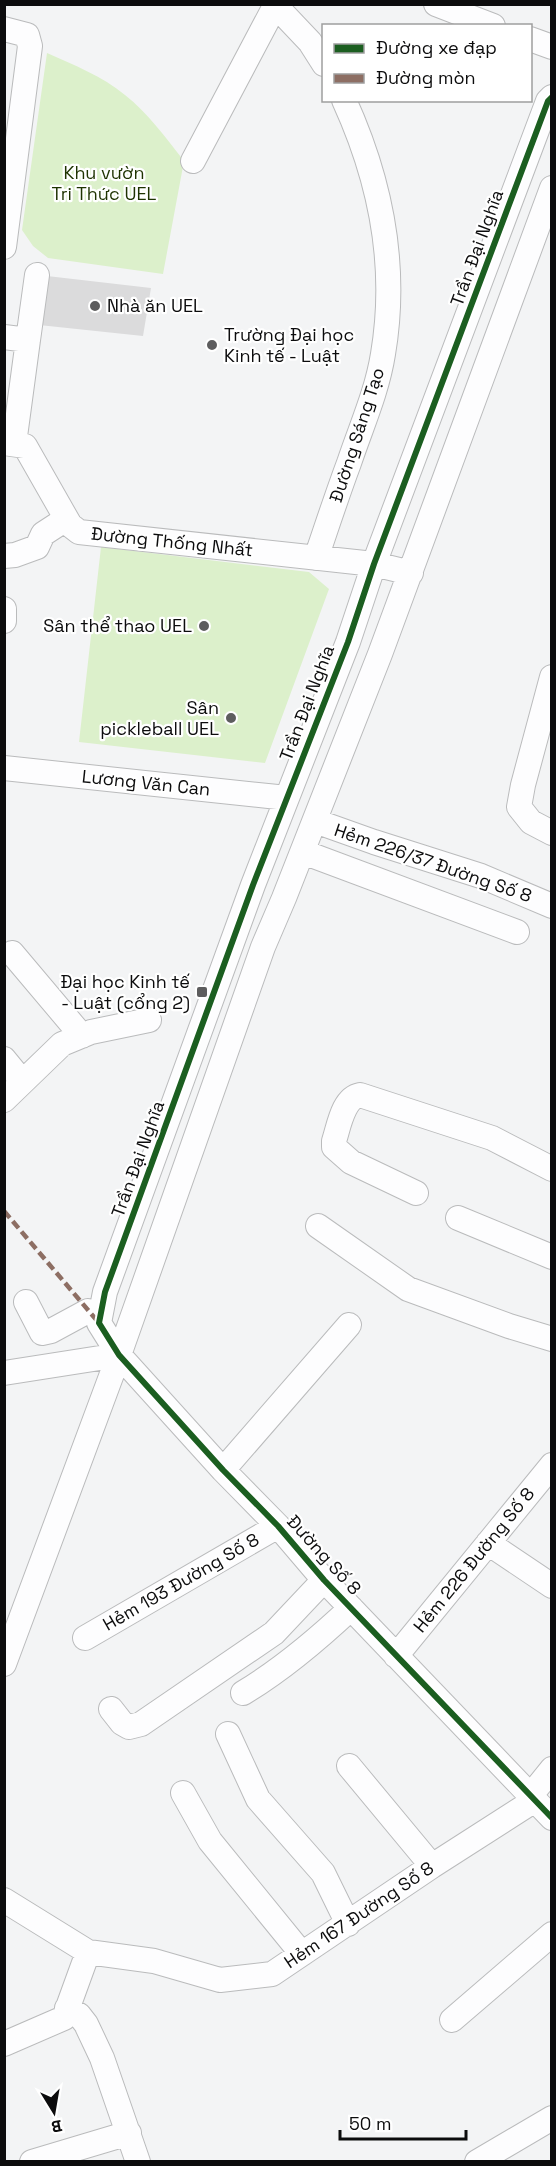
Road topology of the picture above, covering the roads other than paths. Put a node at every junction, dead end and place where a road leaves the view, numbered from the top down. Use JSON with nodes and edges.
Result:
{"nodes":[{"id":1,"x":436,"y":4,"type":"edge"},
{"id":2,"x":275,"y":5,"type":"edge"},
{"id":3,"x":488,"y":24,"type":"edge"},
{"id":4,"x":16,"y":32,"type":"edge"},
{"id":5,"x":532,"y":39,"type":"edge"},
{"id":6,"x":552,"y":47,"type":"edge"},
{"id":7,"x":322,"y":61,"type":"edge"},
{"id":8,"x":550,"y":100,"type":"edge"},
{"id":9,"x":345,"y":102,"type":"edge"},
{"id":10,"x":194,"y":161,"type":"dead end"},
{"id":11,"x":552,"y":188,"type":"edge"},
{"id":12,"x":4,"y":247,"type":"edge"},
{"id":13,"x":37,"y":275,"type":"dead end"},
{"id":14,"x":16,"y":339,"type":"edge"},
{"id":15,"x":9,"y":444,"type":"edge"},
{"id":16,"x":66,"y":519,"type":"junction"},
{"id":17,"x":4,"y":556,"type":"edge"},
{"id":18,"x":316,"y":558,"type":"junction"},
{"id":19,"x":374,"y":564,"type":"junction"},
{"id":20,"x":411,"y":573,"type":"junction"},
{"id":21,"x":4,"y":609,"type":"edge"},
{"id":22,"x":4,"y":621,"type":"edge"},
{"id":23,"x":552,"y":677,"type":"edge"},
{"id":24,"x":4,"y":768,"type":"edge"},
{"id":25,"x":287,"y":798,"type":"junction"},
{"id":26,"x":315,"y":821,"type":"junction"},
{"id":27,"x":552,"y":833,"type":"edge"},
{"id":28,"x":303,"y":852,"type":"junction"},
{"id":29,"x":552,"y":906,"type":"edge"},
{"id":30,"x":244,"y":911,"type":"junction"},
{"id":31,"x":272,"y":924,"type":"junction"},
{"id":32,"x":518,"y":932,"type":"dead end"},
{"id":33,"x":12,"y":952,"type":"dead end"},
{"id":34,"x":148,"y":1020,"type":"dead end"},
{"id":35,"x":82,"y":1036,"type":"junction"},
{"id":36,"x":4,"y":1059,"type":"edge"},
{"id":37,"x":22,"y":1081,"type":"junction"},
{"id":38,"x":4,"y":1100,"type":"edge"},
{"id":39,"x":552,"y":1168,"type":"edge"},
{"id":40,"x":416,"y":1193,"type":"dead end"},
{"id":41,"x":458,"y":1218,"type":"dead end"},
{"id":42,"x":318,"y":1226,"type":"dead end"},
{"id":43,"x":552,"y":1257,"type":"edge"},
{"id":44,"x":27,"y":1302,"type":"dead end"},
{"id":45,"x":93,"y":1317,"type":"junction"},
{"id":46,"x":349,"y":1325,"type":"dead end"},
{"id":47,"x":552,"y":1339,"type":"edge"},
{"id":48,"x":118,"y":1355,"type":"junction"},
{"id":49,"x":4,"y":1373,"type":"edge"},
{"id":50,"x":552,"y":1465,"type":"edge"},
{"id":51,"x":223,"y":1470,"type":"junction"},
{"id":52,"x":544,"y":1488,"type":"edge"},
{"id":53,"x":278,"y":1526,"type":"junction"},
{"id":54,"x":488,"y":1543,"type":"junction"},
{"id":55,"x":324,"y":1580,"type":"junction"},
{"id":56,"x":552,"y":1586,"type":"edge"},
{"id":57,"x":351,"y":1608,"type":"junction"},
{"id":58,"x":85,"y":1638,"type":"dead end"},
{"id":59,"x":396,"y":1656,"type":"junction"},
{"id":60,"x":4,"y":1664,"type":"edge"},
{"id":61,"x":243,"y":1693,"type":"dead end"},
{"id":62,"x":111,"y":1709,"type":"dead end"},
{"id":63,"x":228,"y":1734,"type":"dead end"},
{"id":64,"x":349,"y":1766,"type":"dead end"},
{"id":65,"x":552,"y":1769,"type":"edge"},
{"id":66,"x":183,"y":1793,"type":"dead end"},
{"id":67,"x":533,"y":1798,"type":"junction"},
{"id":68,"x":552,"y":1818,"type":"edge"},
{"id":69,"x":432,"y":1866,"type":"junction"},
{"id":70,"x":4,"y":1900,"type":"edge"},
{"id":71,"x":348,"y":1924,"type":"junction"},
{"id":72,"x":552,"y":1934,"type":"edge"},
{"id":73,"x":88,"y":1952,"type":"junction"},
{"id":74,"x":302,"y":1954,"type":"junction"},
{"id":75,"x":67,"y":2008,"type":"junction"},
{"id":76,"x":452,"y":2020,"type":"dead end"},
{"id":77,"x":4,"y":2044,"type":"edge"},
{"id":78,"x":552,"y":2118,"type":"edge"},
{"id":79,"x":129,"y":2133,"type":"junction"},
{"id":80,"x":32,"y":2162,"type":"edge"},
{"id":81,"x":138,"y":2162,"type":"edge"},
{"id":82,"x":477,"y":2162,"type":"edge"}],
"edges":[{"from":1,"to":3,"type":"street"},
{"from":2,"to":7,"type":"street"},
{"from":2,"to":10,"type":"street"},
{"from":4,"to":12,"type":"street"},
{"from":5,"to":6,"type":"street"},
{"from":8,"to":19,"type":"street","name":"Trần Đại Nghĩa"},
{"from":9,"to":18,"type":"street","name":"Đường Sáng Tạo"},
{"from":11,"to":20,"type":"street"},
{"from":13,"to":14,"type":"street"},
{"from":14,"to":15,"type":"street"},
{"from":15,"to":16,"type":"street","name":"Đường Thống Nhất"},
{"from":16,"to":17,"type":"street"},
{"from":16,"to":18,"type":"street","name":"Đường Thống Nhất"},
{"from":18,"to":19,"type":"street","name":"Đường Thống Nhất"},
{"from":19,"to":20,"type":"street","name":"Đường Thống Nhất"},
{"from":19,"to":25,"type":"street","name":"Trần Đại Nghĩa"},
{"from":20,"to":26,"type":"street"},
{"from":21,"to":22,"type":"street"},
{"from":23,"to":27,"type":"street"},
{"from":24,"to":25,"type":"street","name":"Lương Văn Can"},
{"from":25,"to":30,"type":"street","name":"Trần Đại Nghĩa"},
{"from":26,"to":28,"type":"street"},
{"from":26,"to":29,"type":"street","name":"Hẻm 226/37 Đường Số 8"},
{"from":28,"to":31,"type":"street"},
{"from":28,"to":32,"type":"street"},
{"from":30,"to":31,"type":"street"},
{"from":30,"to":45,"type":"street","name":"Trần Đại Nghĩa"},
{"from":31,"to":48,"type":"street"},
{"from":33,"to":35,"type":"street"},
{"from":34,"to":35,"type":"street"},
{"from":35,"to":37,"type":"street"},
{"from":36,"to":37,"type":"street"},
{"from":37,"to":38,"type":"street"},
{"from":39,"to":40,"type":"street"},
{"from":41,"to":43,"type":"street"},
{"from":42,"to":47,"type":"street"},
{"from":44,"to":45,"type":"street"},
{"from":45,"to":48,"type":"street","name":"Đường Số 8"},
{"from":46,"to":51,"type":"street"},
{"from":48,"to":49,"type":"street"},
{"from":48,"to":51,"type":"street","name":"Đường Số 8"},
{"from":48,"to":60,"type":"street"},
{"from":50,"to":52,"type":"street","name":"Hẻm 226 Đường Số 8"},
{"from":51,"to":53,"type":"street","name":"Đường Số 8"},
{"from":52,"to":54,"type":"street","name":"Hẻm 226 Đường Số 8"},
{"from":53,"to":55,"type":"street","name":"Đường Số 8"},
{"from":53,"to":58,"type":"street","name":"Hẻm 193 Đường Số 8"},
{"from":54,"to":56,"type":"street"},
{"from":54,"to":59,"type":"street","name":"Hẻm 226 Đường Số 8"},
{"from":55,"to":57,"type":"street","name":"Đường Số 8"},
{"from":55,"to":62,"type":"street"},
{"from":57,"to":59,"type":"street","name":"Đường Số 8"},
{"from":57,"to":61,"type":"street"},
{"from":59,"to":67,"type":"street","name":"Đường Số 8"},
{"from":63,"to":71,"type":"street"},
{"from":64,"to":69,"type":"street"},
{"from":65,"to":67,"type":"street","name":"Hẻm 167 Đường Số 8"},
{"from":66,"to":74,"type":"street"},
{"from":67,"to":68,"type":"street"},
{"from":67,"to":69,"type":"street","name":"Hẻm 167 Đường Số 8"},
{"from":69,"to":71,"type":"street","name":"Hẻm 167 Đường Số 8"},
{"from":70,"to":73,"type":"street","name":"Hẻm 167 Đường Số 8"},
{"from":71,"to":74,"type":"street","name":"Hẻm 167 Đường Số 8"},
{"from":72,"to":76,"type":"street"},
{"from":73,"to":74,"type":"street","name":"Hẻm 167 Đường Số 8"},
{"from":73,"to":75,"type":"street"},
{"from":75,"to":77,"type":"street"},
{"from":75,"to":79,"type":"street"},
{"from":78,"to":82,"type":"street"},
{"from":79,"to":80,"type":"street"},
{"from":79,"to":81,"type":"street"}]}
